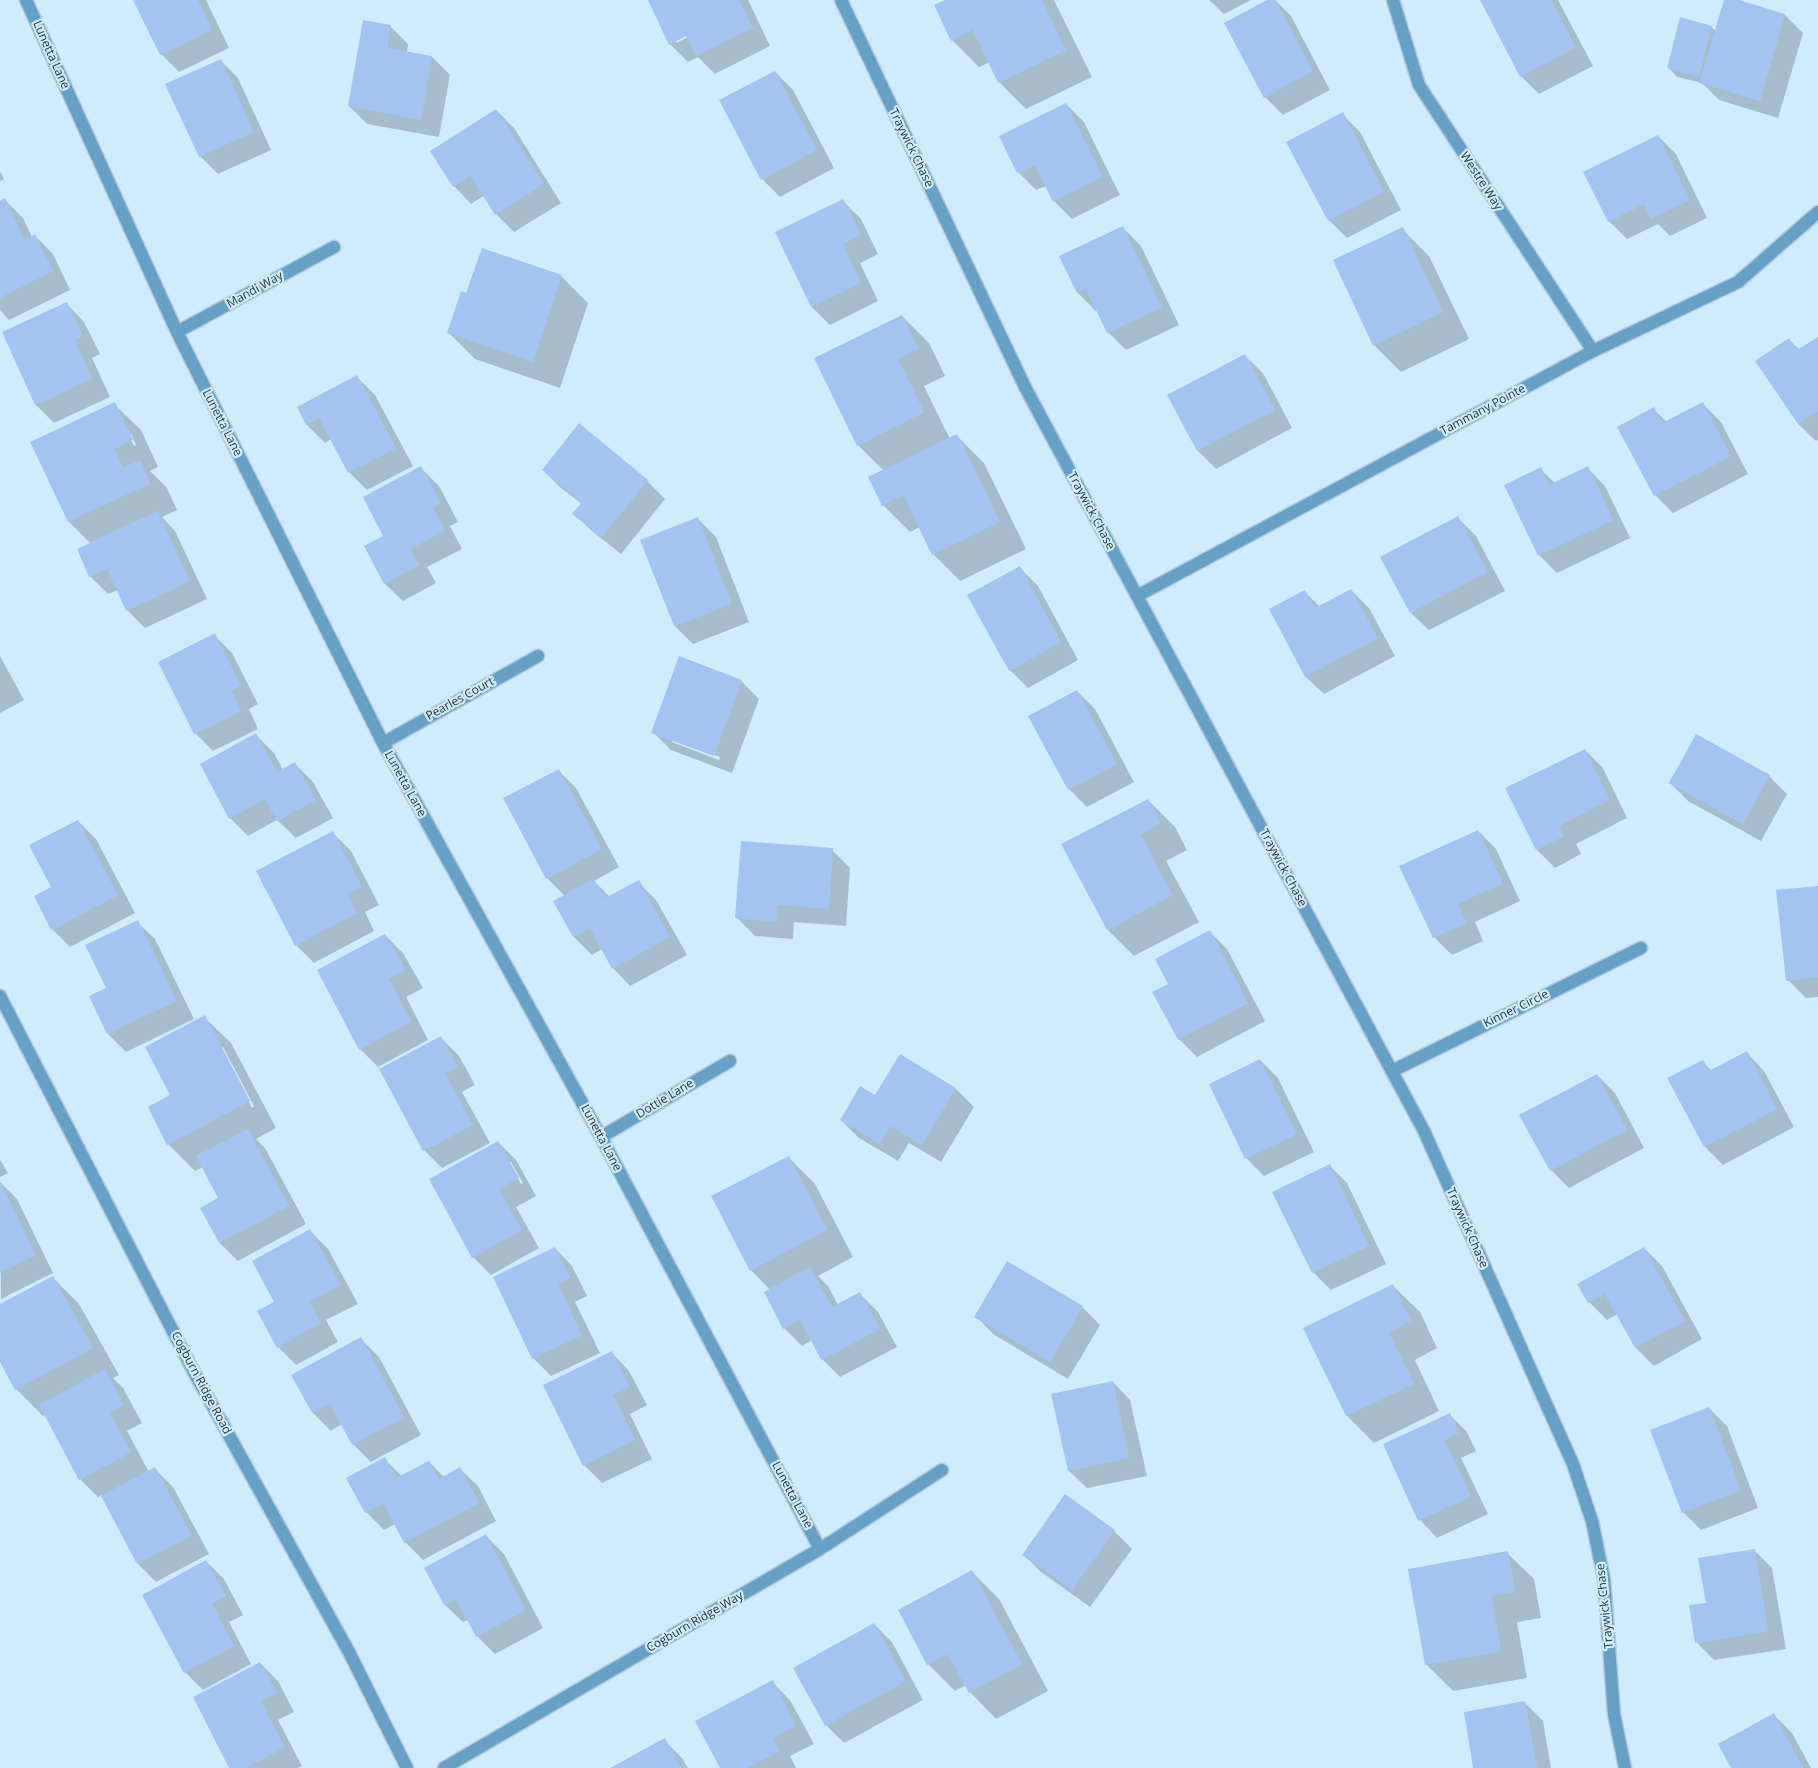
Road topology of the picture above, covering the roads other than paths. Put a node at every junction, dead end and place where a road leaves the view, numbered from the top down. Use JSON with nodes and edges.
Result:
{"nodes":[{"id":1,"x":26,"y":0,"type":"edge"},
{"id":2,"x":841,"y":0,"type":"edge"},
{"id":3,"x":1394,"y":0,"type":"edge"},
{"id":4,"x":1818,"y":212,"type":"edge"},
{"id":5,"x":334,"y":247,"type":"dead end"},
{"id":6,"x":176,"y":332,"type":"junction"},
{"id":7,"x":1593,"y":351,"type":"junction"},
{"id":8,"x":1137,"y":596,"type":"junction"},
{"id":9,"x":538,"y":656,"type":"dead end"},
{"id":10,"x":383,"y":743,"type":"junction"},
{"id":11,"x":1641,"y":948,"type":"dead end"},
{"id":12,"x":0,"y":996,"type":"edge"},
{"id":13,"x":730,"y":1061,"type":"dead end"},
{"id":14,"x":1392,"y":1071,"type":"junction"},
{"id":15,"x":601,"y":1137,"type":"junction"},
{"id":16,"x":942,"y":1470,"type":"dead end"},
{"id":17,"x":820,"y":1549,"type":"junction"},
{"id":18,"x":407,"y":1768,"type":"edge"},
{"id":19,"x":444,"y":1768,"type":"edge"},
{"id":20,"x":1626,"y":1768,"type":"edge"}],
"edges":[{"from":1,"to":6,"type":"street","name":"Lunetta Lane"},
{"from":2,"to":8,"type":"street","name":"Traywick Chase"},
{"from":3,"to":7,"type":"street","name":"Westre Way"},
{"from":4,"to":7,"type":"street","name":"Tammany Pointe"},
{"from":5,"to":6,"type":"street","name":"Mandi Way"},
{"from":6,"to":10,"type":"street","name":"Lunetta Lane"},
{"from":7,"to":8,"type":"street","name":"Tammany Pointe"},
{"from":8,"to":14,"type":"street","name":"Traywick Chase"},
{"from":9,"to":10,"type":"street","name":"Pearles Court"},
{"from":10,"to":15,"type":"street","name":"Lunetta Lane"},
{"from":11,"to":14,"type":"street","name":"Kinner Circle"},
{"from":12,"to":18,"type":"street","name":"Cogburn Ridge Road"},
{"from":13,"to":15,"type":"street","name":"Dottie Lane"},
{"from":14,"to":20,"type":"street","name":"Traywick Chase"},
{"from":15,"to":17,"type":"street","name":"Lunetta Lane"},
{"from":16,"to":17,"type":"street","name":"Cogburn Ridge Way"},
{"from":17,"to":19,"type":"street","name":"Cogburn Ridge Way"}]}
